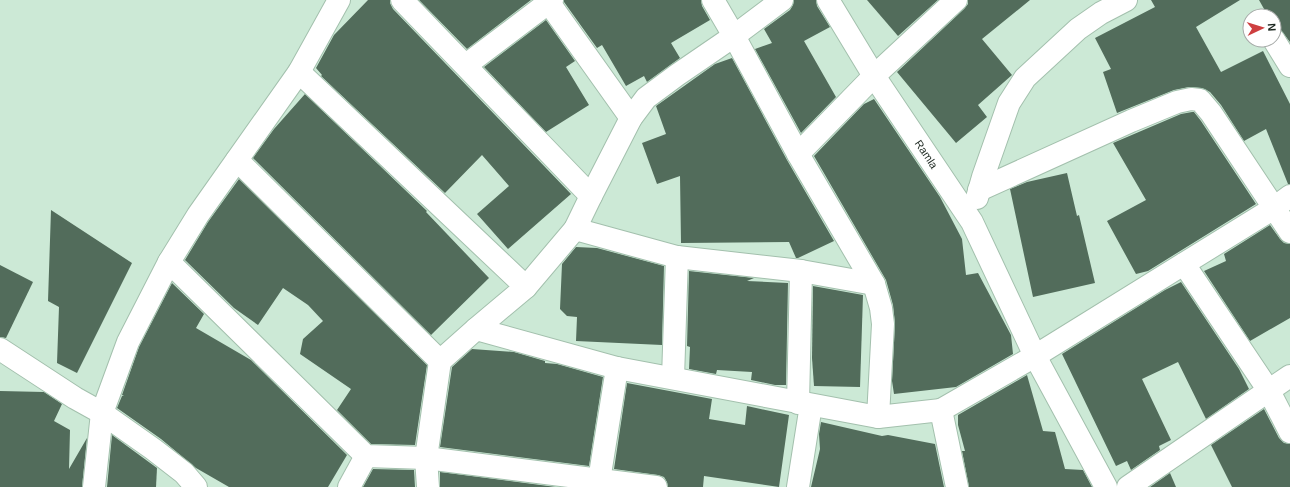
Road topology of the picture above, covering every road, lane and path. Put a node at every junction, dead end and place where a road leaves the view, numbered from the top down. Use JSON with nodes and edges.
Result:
{"nodes":[{"id":1,"x":339,"y":0,"type":"edge"},
{"id":2,"x":402,"y":0,"type":"edge"},
{"id":3,"x":713,"y":0,"type":"edge"},
{"id":4,"x":782,"y":0,"type":"edge"},
{"id":5,"x":828,"y":0,"type":"edge"},
{"id":6,"x":956,"y":0,"type":"edge"},
{"id":7,"x":1126,"y":0,"type":"edge"},
{"id":8,"x":549,"y":1,"type":"edge"},
{"id":9,"x":734,"y":36,"type":"junction"},
{"id":10,"x":1279,"y":48,"type":"edge"},
{"id":11,"x":466,"y":65,"type":"junction"},
{"id":12,"x":1290,"y":66,"type":"edge"},
{"id":13,"x":299,"y":72,"type":"junction"},
{"id":14,"x":874,"y":76,"type":"junction"},
{"id":15,"x":631,"y":118,"type":"junction"},
{"id":16,"x":798,"y":154,"type":"junction"},
{"id":17,"x":237,"y":160,"type":"junction"},
{"id":18,"x":979,"y":190,"type":"junction"},
{"id":19,"x":591,"y":196,"type":"junction"},
{"id":20,"x":1282,"y":202,"type":"edge"},
{"id":21,"x":972,"y":222,"type":"junction"},
{"id":22,"x":576,"y":229,"type":"junction"},
{"id":23,"x":1290,"y":232,"type":"edge"},
{"id":24,"x":677,"y":257,"type":"junction"},
{"id":25,"x":169,"y":262,"type":"junction"},
{"id":26,"x":1184,"y":264,"type":"junction"},
{"id":27,"x":801,"y":271,"type":"junction"},
{"id":28,"x":874,"y":284,"type":"junction"},
{"id":29,"x":526,"y":287,"type":"junction"},
{"id":30,"x":476,"y":329,"type":"junction"},
{"id":31,"x":0,"y":350,"type":"edge"},
{"id":32,"x":1035,"y":356,"type":"junction"},
{"id":33,"x":440,"y":361,"type":"junction"},
{"id":34,"x":617,"y":368,"type":"junction"},
{"id":35,"x":1290,"y":376,"type":"edge"},
{"id":36,"x":673,"y":378,"type":"junction"},
{"id":37,"x":1269,"y":391,"type":"junction"},
{"id":38,"x":804,"y":404,"type":"junction"},
{"id":39,"x":941,"y":410,"type":"junction"},
{"id":40,"x":102,"y":412,"type":"junction"},
{"id":41,"x":878,"y":417,"type":"junction"},
{"id":42,"x":1290,"y":432,"type":"edge"},
{"id":43,"x":366,"y":456,"type":"junction"},
{"id":44,"x":426,"y":458,"type":"junction"},
{"id":45,"x":598,"y":483,"type":"edge"},
{"id":46,"x":94,"y":487,"type":"edge"},
{"id":47,"x":196,"y":487,"type":"edge"},
{"id":48,"x":349,"y":487,"type":"edge"},
{"id":49,"x":428,"y":487,"type":"edge"},
{"id":50,"x":656,"y":487,"type":"edge"},
{"id":51,"x":798,"y":487,"type":"edge"},
{"id":52,"x":957,"y":487,"type":"edge"},
{"id":53,"x":1106,"y":487,"type":"edge"},
{"id":54,"x":1128,"y":487,"type":"edge"}],
"edges":[{"from":1,"to":13,"type":"street"},
{"from":2,"to":11,"type":"street"},
{"from":3,"to":9,"type":"street"},
{"from":4,"to":9,"type":"street"},
{"from":5,"to":14,"type":"street","name":"Ramla"},
{"from":6,"to":14,"type":"street"},
{"from":7,"to":18,"type":"street"},
{"from":8,"to":11,"type":"street"},
{"from":8,"to":15,"type":"street"},
{"from":9,"to":15,"type":"street"},
{"from":9,"to":16,"type":"street"},
{"from":10,"to":12,"type":"street"},
{"from":11,"to":19,"type":"street"},
{"from":13,"to":17,"type":"street"},
{"from":13,"to":29,"type":"street"},
{"from":14,"to":16,"type":"street"},
{"from":14,"to":21,"type":"street","name":"Ramla"},
{"from":15,"to":19,"type":"street"},
{"from":16,"to":28,"type":"street"},
{"from":17,"to":25,"type":"street"},
{"from":17,"to":33,"type":"street"},
{"from":18,"to":20,"type":"street"},
{"from":18,"to":21,"type":"street"},
{"from":19,"to":22,"type":"street"},
{"from":20,"to":23,"type":"street"},
{"from":20,"to":26,"type":"street"},
{"from":21,"to":32,"type":"street","name":"Ramla"},
{"from":22,"to":24,"type":"street"},
{"from":22,"to":29,"type":"street"},
{"from":24,"to":27,"type":"street"},
{"from":24,"to":36,"type":"street"},
{"from":25,"to":40,"type":"street"},
{"from":25,"to":43,"type":"street"},
{"from":26,"to":32,"type":"street"},
{"from":26,"to":37,"type":"street"},
{"from":27,"to":28,"type":"street"},
{"from":27,"to":38,"type":"street"},
{"from":28,"to":41,"type":"street"},
{"from":29,"to":30,"type":"street"},
{"from":30,"to":33,"type":"street"},
{"from":30,"to":34,"type":"street"},
{"from":31,"to":40,"type":"street"},
{"from":32,"to":39,"type":"street"},
{"from":32,"to":53,"type":"street","name":"Ramla"},
{"from":33,"to":44,"type":"street"},
{"from":34,"to":36,"type":"street"},
{"from":34,"to":45,"type":"street"},
{"from":35,"to":37,"type":"street"},
{"from":36,"to":38,"type":"street"},
{"from":37,"to":42,"type":"street"},
{"from":37,"to":54,"type":"street"},
{"from":38,"to":41,"type":"street"},
{"from":38,"to":51,"type":"street"},
{"from":39,"to":41,"type":"street"},
{"from":39,"to":52,"type":"street"},
{"from":40,"to":46,"type":"street"},
{"from":40,"to":47,"type":"street"},
{"from":43,"to":44,"type":"street"},
{"from":43,"to":48,"type":"street"},
{"from":44,"to":45,"type":"street"},
{"from":44,"to":49,"type":"street"},
{"from":45,"to":50,"type":"street"}]}
